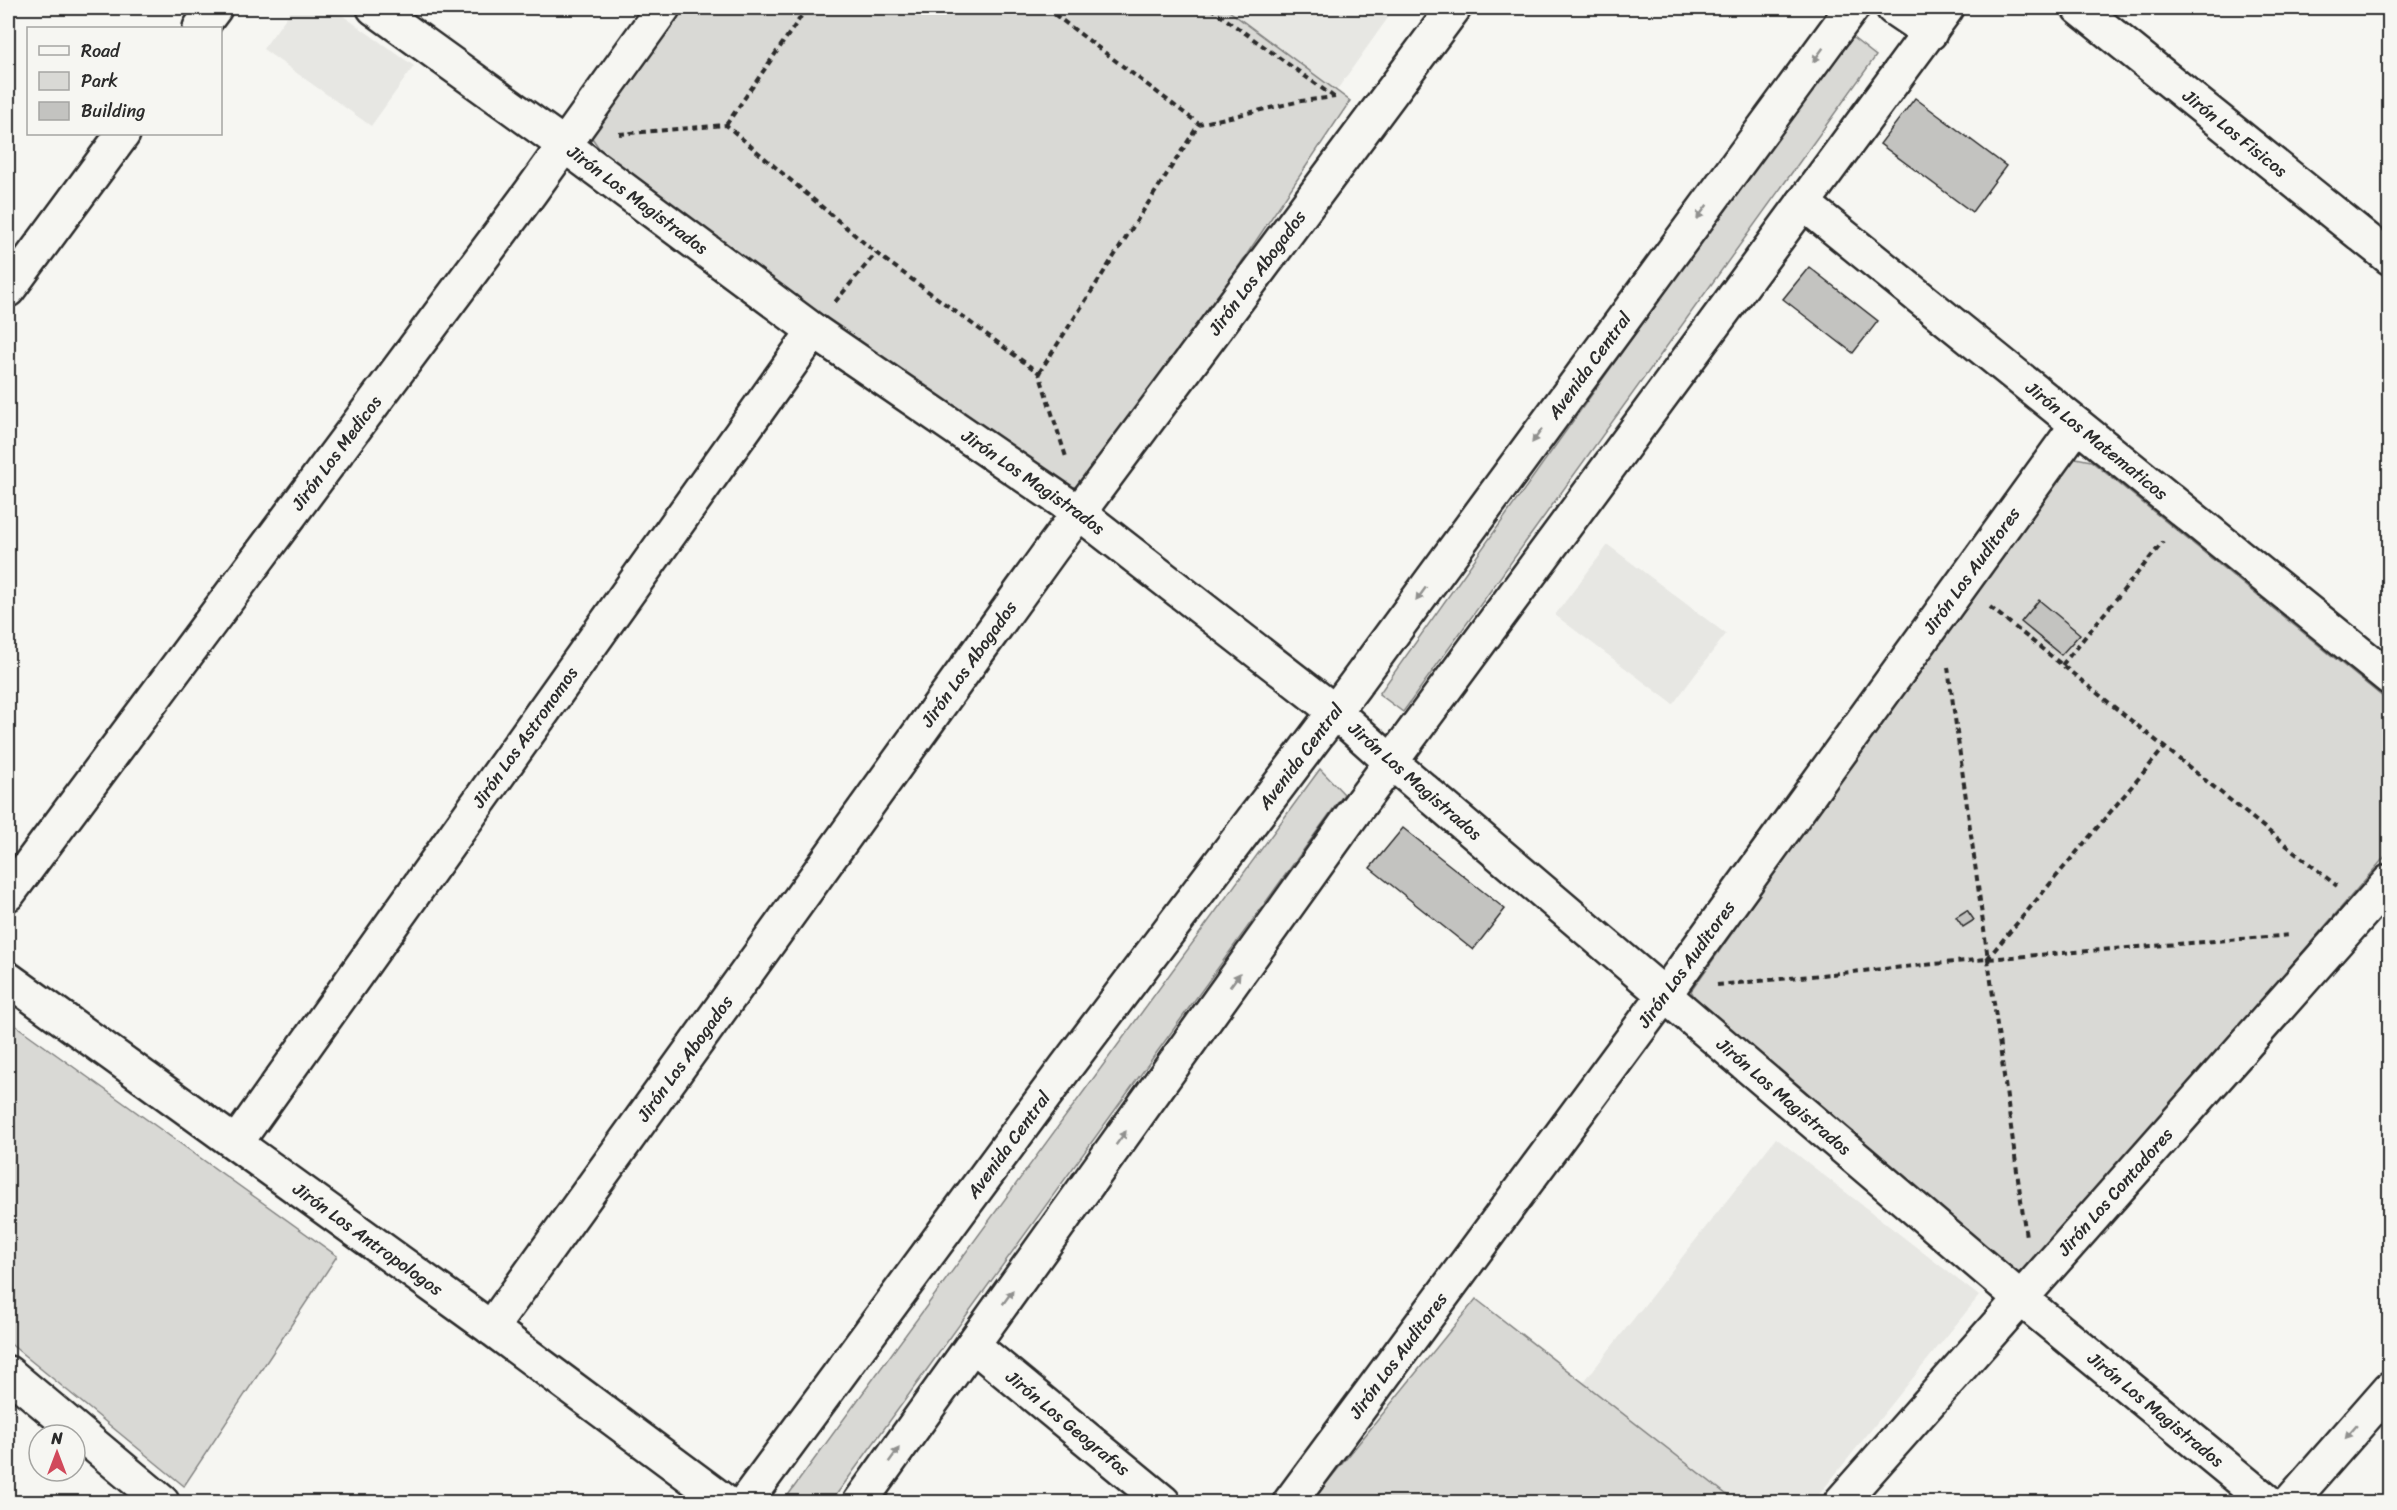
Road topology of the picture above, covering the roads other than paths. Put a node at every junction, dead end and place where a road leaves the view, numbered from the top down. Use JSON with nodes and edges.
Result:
{"nodes":[{"id":1,"x":215,"y":8,"type":"edge"},
{"id":2,"x":374,"y":8,"type":"edge"},
{"id":3,"x":663,"y":8,"type":"edge"},
{"id":4,"x":1454,"y":8,"type":"edge"},
{"id":5,"x":1852,"y":8,"type":"edge"},
{"id":6,"x":1893,"y":8,"type":"edge"},
{"id":7,"x":2079,"y":8,"type":"edge"},
{"id":8,"x":1939,"y":20,"type":"edge"},
{"id":9,"x":201,"y":27,"type":"edge"},
{"id":10,"x":122,"y":135,"type":"edge"},
{"id":11,"x":564,"y":145,"type":"junction"},
{"id":12,"x":1803,"y":203,"type":"junction"},
{"id":13,"x":2390,"y":258,"type":"edge"},
{"id":14,"x":8,"y":290,"type":"edge"},
{"id":15,"x":814,"y":331,"type":"junction"},
{"id":16,"x":2077,"y":425,"type":"junction"},
{"id":17,"x":1078,"y":512,"type":"junction"},
{"id":18,"x":2390,"y":678,"type":"edge"},
{"id":19,"x":1334,"y":711,"type":"junction"},
{"id":20,"x":1391,"y":762,"type":"junction"},
{"id":21,"x":2390,"y":881,"type":"edge"},
{"id":22,"x":8,"y":894,"type":"edge"},
{"id":23,"x":8,"y":979,"type":"edge"},
{"id":24,"x":1665,"y":994,"type":"junction"},
{"id":25,"x":236,"y":1143,"type":"junction"},
{"id":26,"x":2020,"y":1298,"type":"junction"},
{"id":27,"x":491,"y":1328,"type":"junction"},
{"id":28,"x":973,"y":1345,"type":"junction"},
{"id":29,"x":11,"y":1383,"type":"edge"},
{"id":30,"x":2390,"y":1388,"type":"edge"},
{"id":31,"x":162,"y":1503,"type":"edge"},
{"id":32,"x":725,"y":1503,"type":"edge"},
{"id":33,"x":745,"y":1503,"type":"edge"},
{"id":34,"x":860,"y":1503,"type":"edge"},
{"id":35,"x":1163,"y":1503,"type":"edge"},
{"id":36,"x":1290,"y":1503,"type":"edge"},
{"id":37,"x":1841,"y":1503,"type":"edge"},
{"id":38,"x":2268,"y":1503,"type":"edge"},
{"id":39,"x":2290,"y":1503,"type":"edge"}],
"edges":[{"from":1,"to":9,"type":"street"},
{"from":2,"to":11,"type":"street","name":"Jirón Los Magistrados"},
{"from":3,"to":11,"type":"street","name":"Jirón Los Medicos"},
{"from":4,"to":17,"type":"street","name":"Jirón Los Abogados"},
{"from":5,"to":19,"type":"street","name":"Avenida Central","one_way":true},
{"from":6,"to":8,"type":"street"},
{"from":7,"to":13,"type":"street","name":"Jirón Los Fisicos"},
{"from":8,"to":12,"type":"street"},
{"from":10,"to":14,"type":"street"},
{"from":11,"to":15,"type":"street","name":"Jirón Los Magistrados"},
{"from":11,"to":22,"type":"street","name":"Jirón Los Medicos"},
{"from":12,"to":16,"type":"street","name":"Jirón Los Matematicos"},
{"from":12,"to":20,"type":"street"},
{"from":15,"to":17,"type":"street","name":"Jirón Los Magistrados"},
{"from":15,"to":25,"type":"street","name":"Jirón Los Astronomos"},
{"from":16,"to":18,"type":"street","name":"Jirón Los Matematicos"},
{"from":16,"to":24,"type":"street","name":"Jirón Los Auditores"},
{"from":17,"to":19,"type":"street","name":"Jirón Los Magistrados"},
{"from":17,"to":27,"type":"street","name":"Jirón Los Abogados"},
{"from":19,"to":20,"type":"street","name":"Jirón Los Magistrados"},
{"from":19,"to":33,"type":"street","name":"Avenida Central"},
{"from":20,"to":24,"type":"street","name":"Jirón Los Magistrados"},
{"from":28,"to":20,"type":"street","one_way":true},
{"from":21,"to":26,"type":"street","name":"Jirón Los Contadores"},
{"from":23,"to":25,"type":"street","name":"Jirón Los Antropologos"},
{"from":24,"to":26,"type":"street","name":"Jirón Los Magistrados"},
{"from":24,"to":36,"type":"street","name":"Jirón Los Auditores"},
{"from":25,"to":27,"type":"street","name":"Jirón Los Antropologos"},
{"from":26,"to":37,"type":"street","name":"Jirón Los Contadores"},
{"from":26,"to":38,"type":"street","name":"Jirón Los Magistrados"},
{"from":27,"to":32,"type":"street","name":"Jirón Los Antropologos"},
{"from":34,"to":28,"type":"street","one_way":true},
{"from":28,"to":35,"type":"street","name":"Jirón Los Geografos"},
{"from":29,"to":31,"type":"street"},
{"from":30,"to":39,"type":"street","one_way":true}]}
